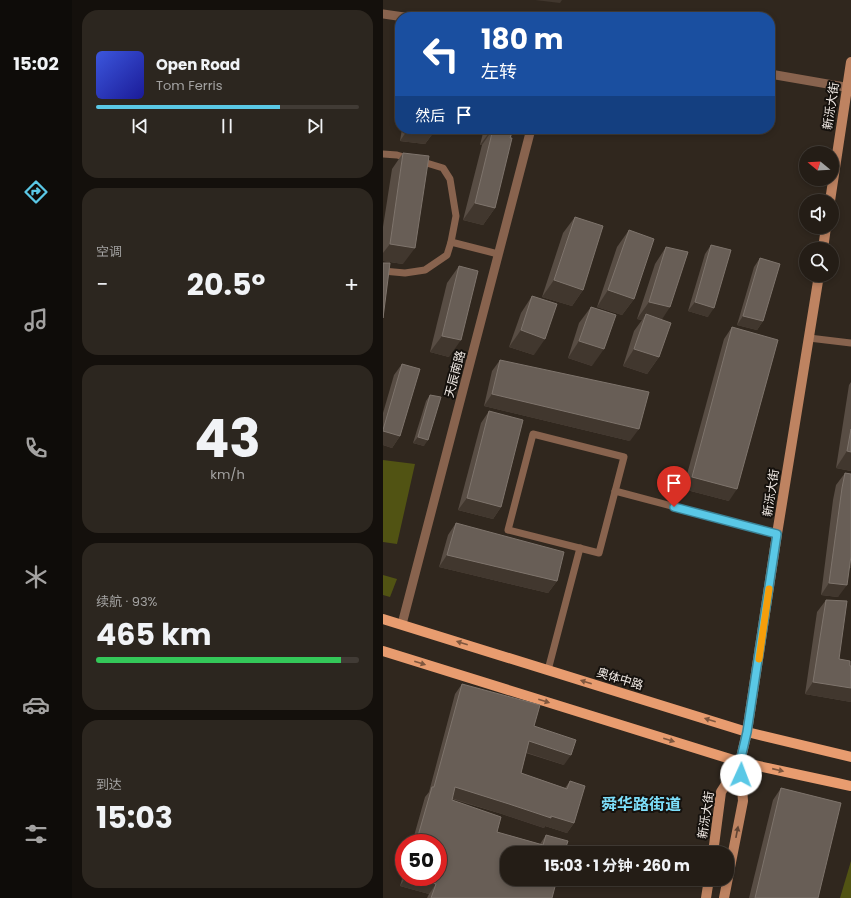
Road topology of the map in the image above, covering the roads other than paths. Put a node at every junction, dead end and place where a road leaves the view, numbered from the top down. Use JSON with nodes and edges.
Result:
{"nodes":[{"id":1,"x":383,"y":14,"type":"edge"},
{"id":2,"x":395,"y":16,"type":"edge"},
{"id":3,"x":851,"y":62,"type":"edge"},
{"id":4,"x":775,"y":75,"type":"edge"},
{"id":5,"x":849,"y":87,"type":"edge"},
{"id":6,"x":530,"y":134,"type":"edge"},
{"id":7,"x":383,"y":154,"type":"edge"},
{"id":8,"x":831,"y":194,"type":"edge"},
{"id":9,"x":451,"y":242,"type":"junction"},
{"id":10,"x":498,"y":254,"type":"junction"},
{"id":11,"x":383,"y":270,"type":"edge"},
{"id":12,"x":818,"y":282,"type":"edge"},
{"id":13,"x":809,"y":338,"type":"junction"},
{"id":14,"x":851,"y":343,"type":"edge"},
{"id":15,"x":615,"y":491,"type":"junction"},
{"id":16,"x":777,"y":534,"type":"junction"},
{"id":17,"x":580,"y":548,"type":"junction"},
{"id":18,"x":383,"y":619,"type":"edge"},
{"id":19,"x":402,"y":624,"type":"junction"},
{"id":20,"x":383,"y":651,"type":"edge"},
{"id":21,"x":548,"y":670,"type":"junction"},
{"id":22,"x":747,"y":732,"type":"junction"},
{"id":23,"x":851,"y":757,"type":"edge"},
{"id":24,"x":740,"y":762,"type":"junction"},
{"id":25,"x":851,"y":786,"type":"edge"},
{"id":26,"x":714,"y":846,"type":"edge"},
{"id":27,"x":708,"y":886,"type":"edge"},
{"id":28,"x":706,"y":898,"type":"edge"},
{"id":29,"x":724,"y":898,"type":"edge"}],
"edges":[{"from":1,"to":2,"type":"street"},
{"from":3,"to":5,"type":"main road","name":"新泺大街"},
{"from":4,"to":5,"type":"street"},
{"from":5,"to":8,"type":"main road","name":"新泺大街"},
{"from":6,"to":10,"type":"street","name":"天辰南路"},
{"from":7,"to":9,"type":"street"},
{"from":9,"to":10,"type":"street"},
{"from":9,"to":11,"type":"street"},
{"from":10,"to":19,"type":"street","name":"天辰南路"},
{"from":12,"to":13,"type":"main road","name":"新泺大街"},
{"from":13,"to":14,"type":"street"},
{"from":13,"to":16,"type":"main road","name":"新泺大街"},
{"from":15,"to":16,"type":"street"},
{"from":15,"to":17,"type":"street"},
{"from":15,"to":17,"type":"street"},
{"from":16,"to":22,"type":"main road","name":"新泺大街"},
{"from":17,"to":21,"type":"street"},
{"from":18,"to":19,"type":"main road","name":"奥体中路"},
{"from":21,"to":19,"type":"main road","name":"奥体中路","one_way":true},
{"from":20,"to":24,"type":"main road","one_way":true},
{"from":22,"to":21,"type":"main road","name":"奥体中路","one_way":true},
{"from":22,"to":23,"type":"main road","name":"奥体中路"},
{"from":22,"to":24,"type":"main road","name":"新泺大街"},
{"from":24,"to":25,"type":"main road","one_way":true},
{"from":24,"to":26,"type":"main road","name":"新泺大街"},
{"from":29,"to":24,"type":"main road","name":"新泺大街","one_way":true},
{"from":27,"to":28,"type":"main road"}]}
